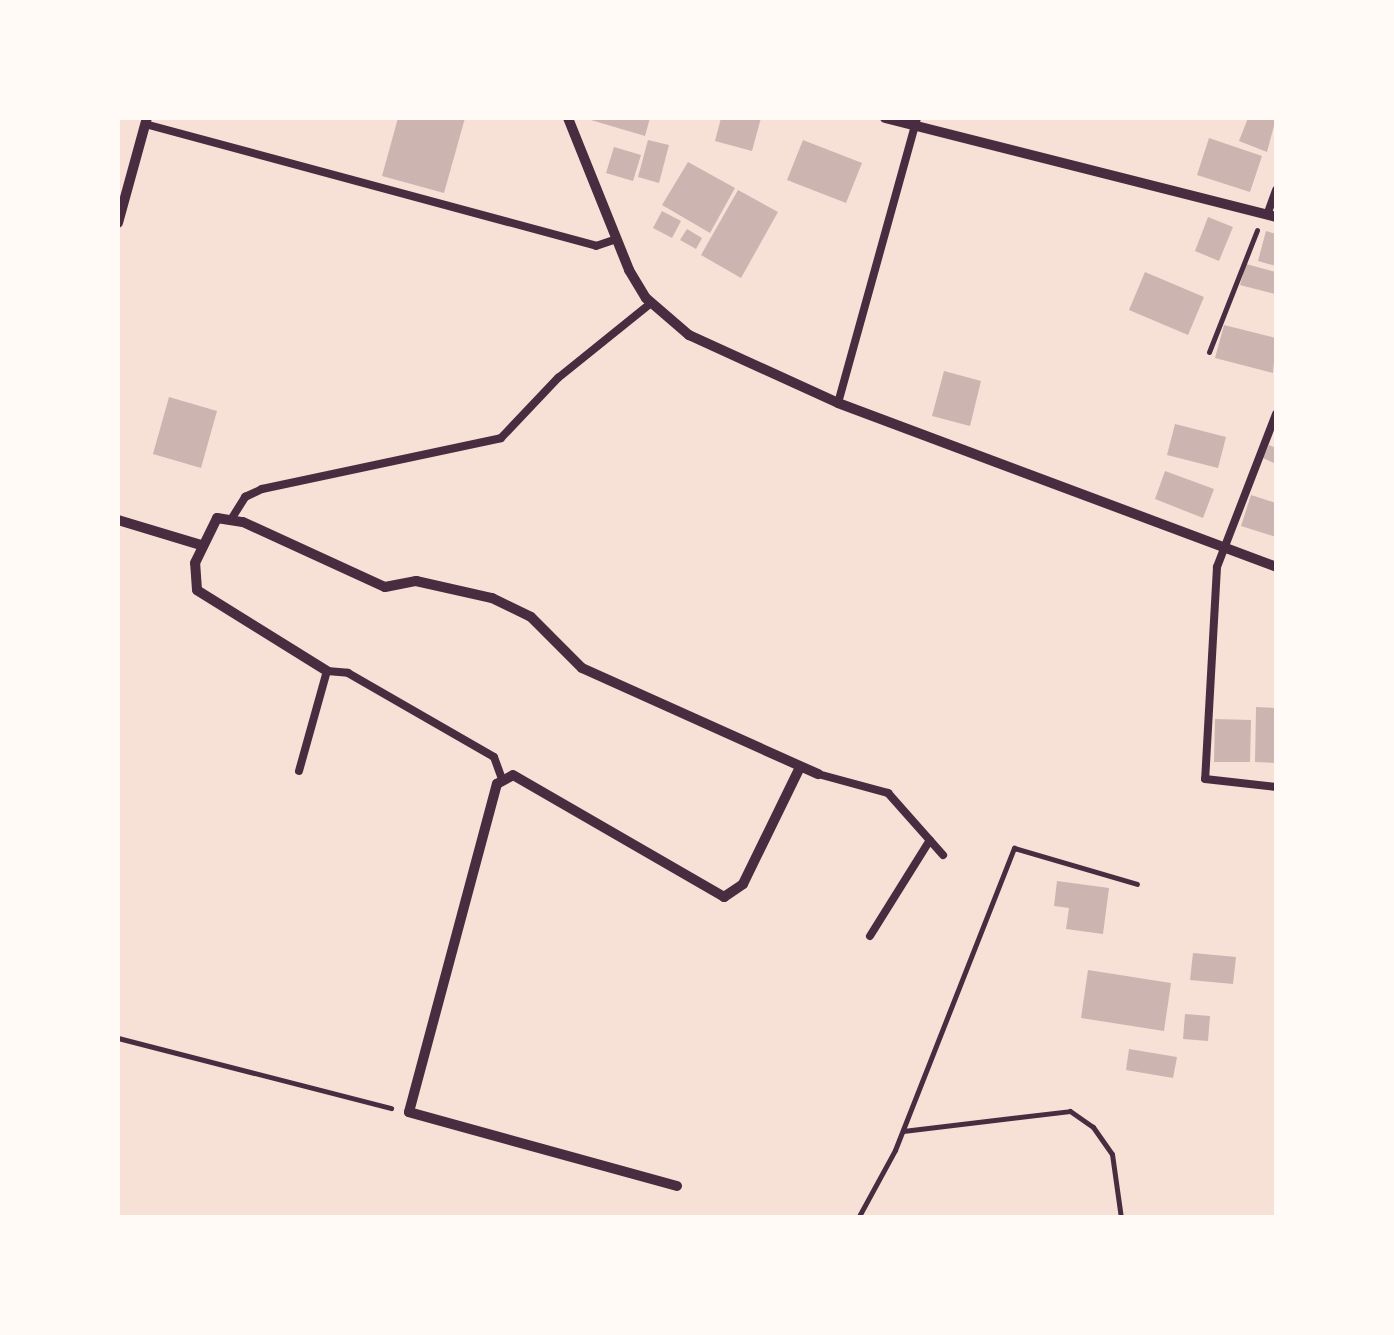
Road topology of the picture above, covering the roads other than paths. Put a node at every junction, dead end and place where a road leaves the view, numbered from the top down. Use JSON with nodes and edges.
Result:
{"nodes":[{"id":1,"x":568,"y":118,"type":"edge"},
{"id":2,"x":884,"y":118,"type":"edge"},
{"id":3,"x":146,"y":121,"type":"edge"},
{"id":4,"x":916,"y":122,"type":"edge"},
{"id":5,"x":1276,"y":190,"type":"edge"},
{"id":6,"x":1272,"y":216,"type":"edge"},
{"id":7,"x":118,"y":224,"type":"edge"},
{"id":8,"x":616,"y":239,"type":"junction"},
{"id":9,"x":651,"y":303,"type":"junction"},
{"id":10,"x":838,"y":404,"type":"junction"},
{"id":11,"x":1276,"y":414,"type":"edge"},
{"id":12,"x":232,"y":518,"type":"junction"},
{"id":13,"x":118,"y":520,"type":"edge"},
{"id":14,"x":201,"y":546,"type":"junction"},
{"id":15,"x":1222,"y":551,"type":"junction"},
{"id":16,"x":1276,"y":567,"type":"edge"},
{"id":17,"x":327,"y":671,"type":"junction"},
{"id":18,"x":299,"y":770,"type":"dead end"},
{"id":19,"x":799,"y":770,"type":"junction"},
{"id":20,"x":818,"y":774,"type":"joint"},
{"id":21,"x":502,"y":779,"type":"junction"},
{"id":22,"x":1276,"y":787,"type":"edge"},
{"id":23,"x":930,"y":840,"type":"junction"},
{"id":24,"x":943,"y":855,"type":"dead end"},
{"id":25,"x":870,"y":936,"type":"dead end"},
{"id":26,"x":677,"y":1186,"type":"dead end"}],
"edges":[{"from":1,"to":8,"type":"street"},
{"from":2,"to":4,"type":"street"},
{"from":3,"to":7,"type":"street"},
{"from":3,"to":8,"type":"lane"},
{"from":4,"to":6,"type":"street"},
{"from":4,"to":10,"type":"lane"},
{"from":5,"to":6,"type":"lane"},
{"from":8,"to":9,"type":"street"},
{"from":9,"to":10,"type":"street"},
{"from":9,"to":12,"type":"lane"},
{"from":10,"to":15,"type":"street"},
{"from":11,"to":15,"type":"lane"},
{"from":12,"to":14,"type":"street"},
{"from":12,"to":19,"type":"street"},
{"from":13,"to":14,"type":"street"},
{"from":14,"to":17,"type":"street"},
{"from":15,"to":16,"type":"street"},
{"from":15,"to":22,"type":"lane"},
{"from":17,"to":18,"type":"lane"},
{"from":17,"to":21,"type":"lane"},
{"from":19,"to":20,"type":"street"},
{"from":19,"to":21,"type":"street"},
{"from":20,"to":23,"type":"lane"},
{"from":21,"to":26,"type":"street"},
{"from":23,"to":24,"type":"lane"},
{"from":23,"to":25,"type":"lane"}]}
